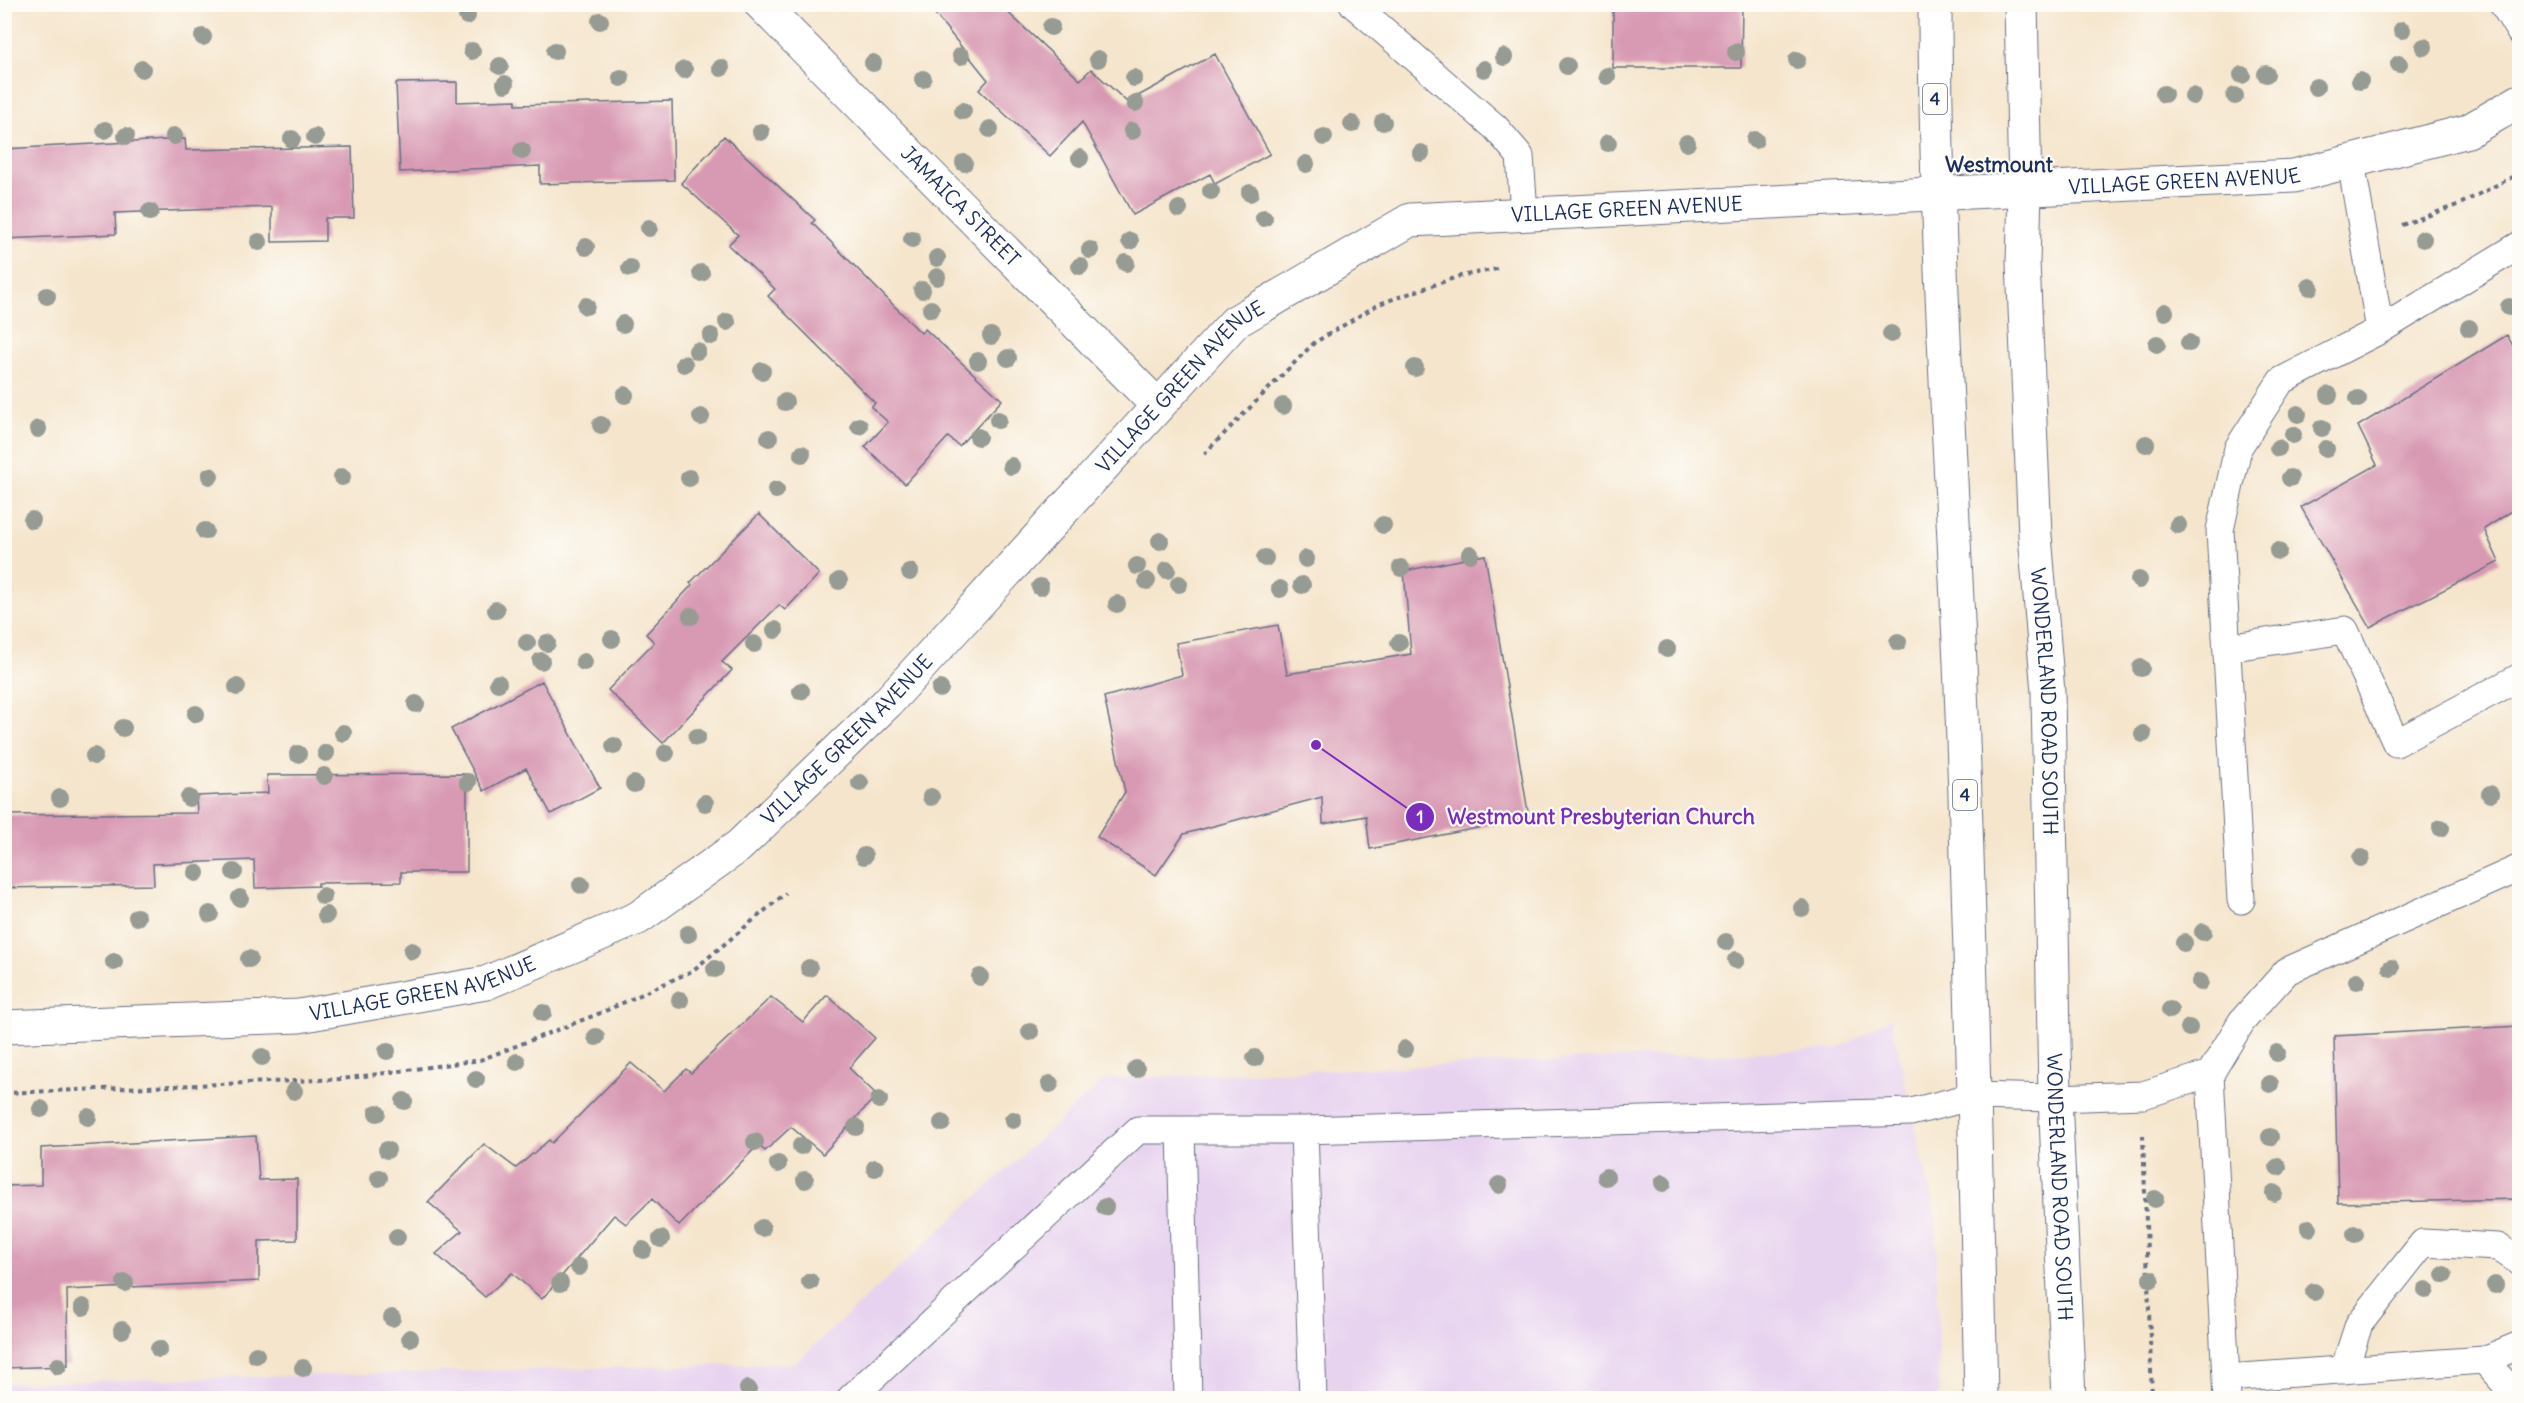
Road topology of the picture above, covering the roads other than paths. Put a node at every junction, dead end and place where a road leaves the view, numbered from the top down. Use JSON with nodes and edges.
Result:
{"nodes":[{"id":1,"x":761,"y":4,"type":"edge"},
{"id":2,"x":1353,"y":4,"type":"edge"},
{"id":3,"x":1935,"y":4,"type":"edge"},
{"id":4,"x":2021,"y":4,"type":"edge"},
{"id":5,"x":2503,"y":4,"type":"edge"},
{"id":6,"x":2520,"y":32,"type":"edge"},
{"id":7,"x":2520,"y":101,"type":"edge"},
{"id":8,"x":2351,"y":162,"type":"junction"},
{"id":9,"x":2025,"y":190,"type":"junction"},
{"id":10,"x":1937,"y":193,"type":"junction"},
{"id":11,"x":1524,"y":213,"type":"junction"},
{"id":12,"x":2520,"y":245,"type":"edge"},
{"id":13,"x":2380,"y":330,"type":"junction"},
{"id":14,"x":1158,"y":406,"type":"junction"},
{"id":15,"x":2227,"y":648,"type":"junction"},
{"id":16,"x":2520,"y":677,"type":"edge"},
{"id":17,"x":2520,"y":868,"type":"edge"},
{"id":18,"x":2241,"y":900,"type":"dead end"},
{"id":19,"x":4,"y":1028,"type":"edge"},
{"id":20,"x":2210,"y":1074,"type":"junction"},
{"id":21,"x":1975,"y":1096,"type":"junction"},
{"id":22,"x":2055,"y":1098,"type":"junction"},
{"id":23,"x":1304,"y":1130,"type":"junction"},
{"id":24,"x":1181,"y":1131,"type":"junction"},
{"id":25,"x":2520,"y":1262,"type":"edge"},
{"id":26,"x":2520,"y":1345,"type":"edge"},
{"id":27,"x":2484,"y":1360,"type":"junction"},
{"id":28,"x":2344,"y":1370,"type":"junction"},
{"id":29,"x":2227,"y":1388,"type":"edge"},
{"id":30,"x":850,"y":1398,"type":"edge"},
{"id":31,"x":1188,"y":1398,"type":"edge"},
{"id":32,"x":1313,"y":1398,"type":"edge"},
{"id":33,"x":1981,"y":1398,"type":"edge"},
{"id":34,"x":2068,"y":1398,"type":"edge"},
{"id":35,"x":2518,"y":1398,"type":"edge"}],
"edges":[{"from":1,"to":14,"type":"street","name":"JAMAICA STREET"},
{"from":2,"to":11,"type":"lane"},
{"from":3,"to":10,"type":"street","number":"4"},
{"from":4,"to":9,"type":"street","name":"WONDERLAND ROAD SOUTH"},
{"from":5,"to":6,"type":"lane"},
{"from":7,"to":8,"type":"street","name":"VILLAGE GREEN AVENUE"},
{"from":8,"to":9,"type":"street","name":"VILLAGE GREEN AVENUE"},
{"from":8,"to":13,"type":"lane"},
{"from":9,"to":10,"type":"street","name":"VILLAGE GREEN AVENUE"},
{"from":9,"to":22,"type":"street","name":"WONDERLAND ROAD SOUTH"},
{"from":10,"to":11,"type":"street","name":"VILLAGE GREEN AVENUE"},
{"from":10,"to":21,"type":"street","number":"4"},
{"from":11,"to":14,"type":"street","name":"VILLAGE GREEN AVENUE"},
{"from":12,"to":13,"type":"lane"},
{"from":13,"to":15,"type":"lane"},
{"from":14,"to":19,"type":"street","name":"VILLAGE GREEN AVENUE"},
{"from":15,"to":16,"type":"lane"},
{"from":15,"to":18,"type":"lane"},
{"from":17,"to":20,"type":"lane"},
{"from":20,"to":22,"type":"lane"},
{"from":20,"to":29,"type":"lane"},
{"from":21,"to":22,"type":"lane"},
{"from":21,"to":23,"type":"lane"},
{"from":21,"to":33,"type":"street","number":"4"},
{"from":22,"to":34,"type":"street","name":"WONDERLAND ROAD SOUTH"},
{"from":23,"to":24,"type":"lane"},
{"from":23,"to":32,"type":"lane"},
{"from":24,"to":30,"type":"lane"},
{"from":24,"to":31,"type":"lane"},
{"from":25,"to":28,"type":"lane"},
{"from":26,"to":27,"type":"lane"},
{"from":27,"to":28,"type":"lane"},
{"from":27,"to":35,"type":"lane"},
{"from":28,"to":29,"type":"lane"}]}
